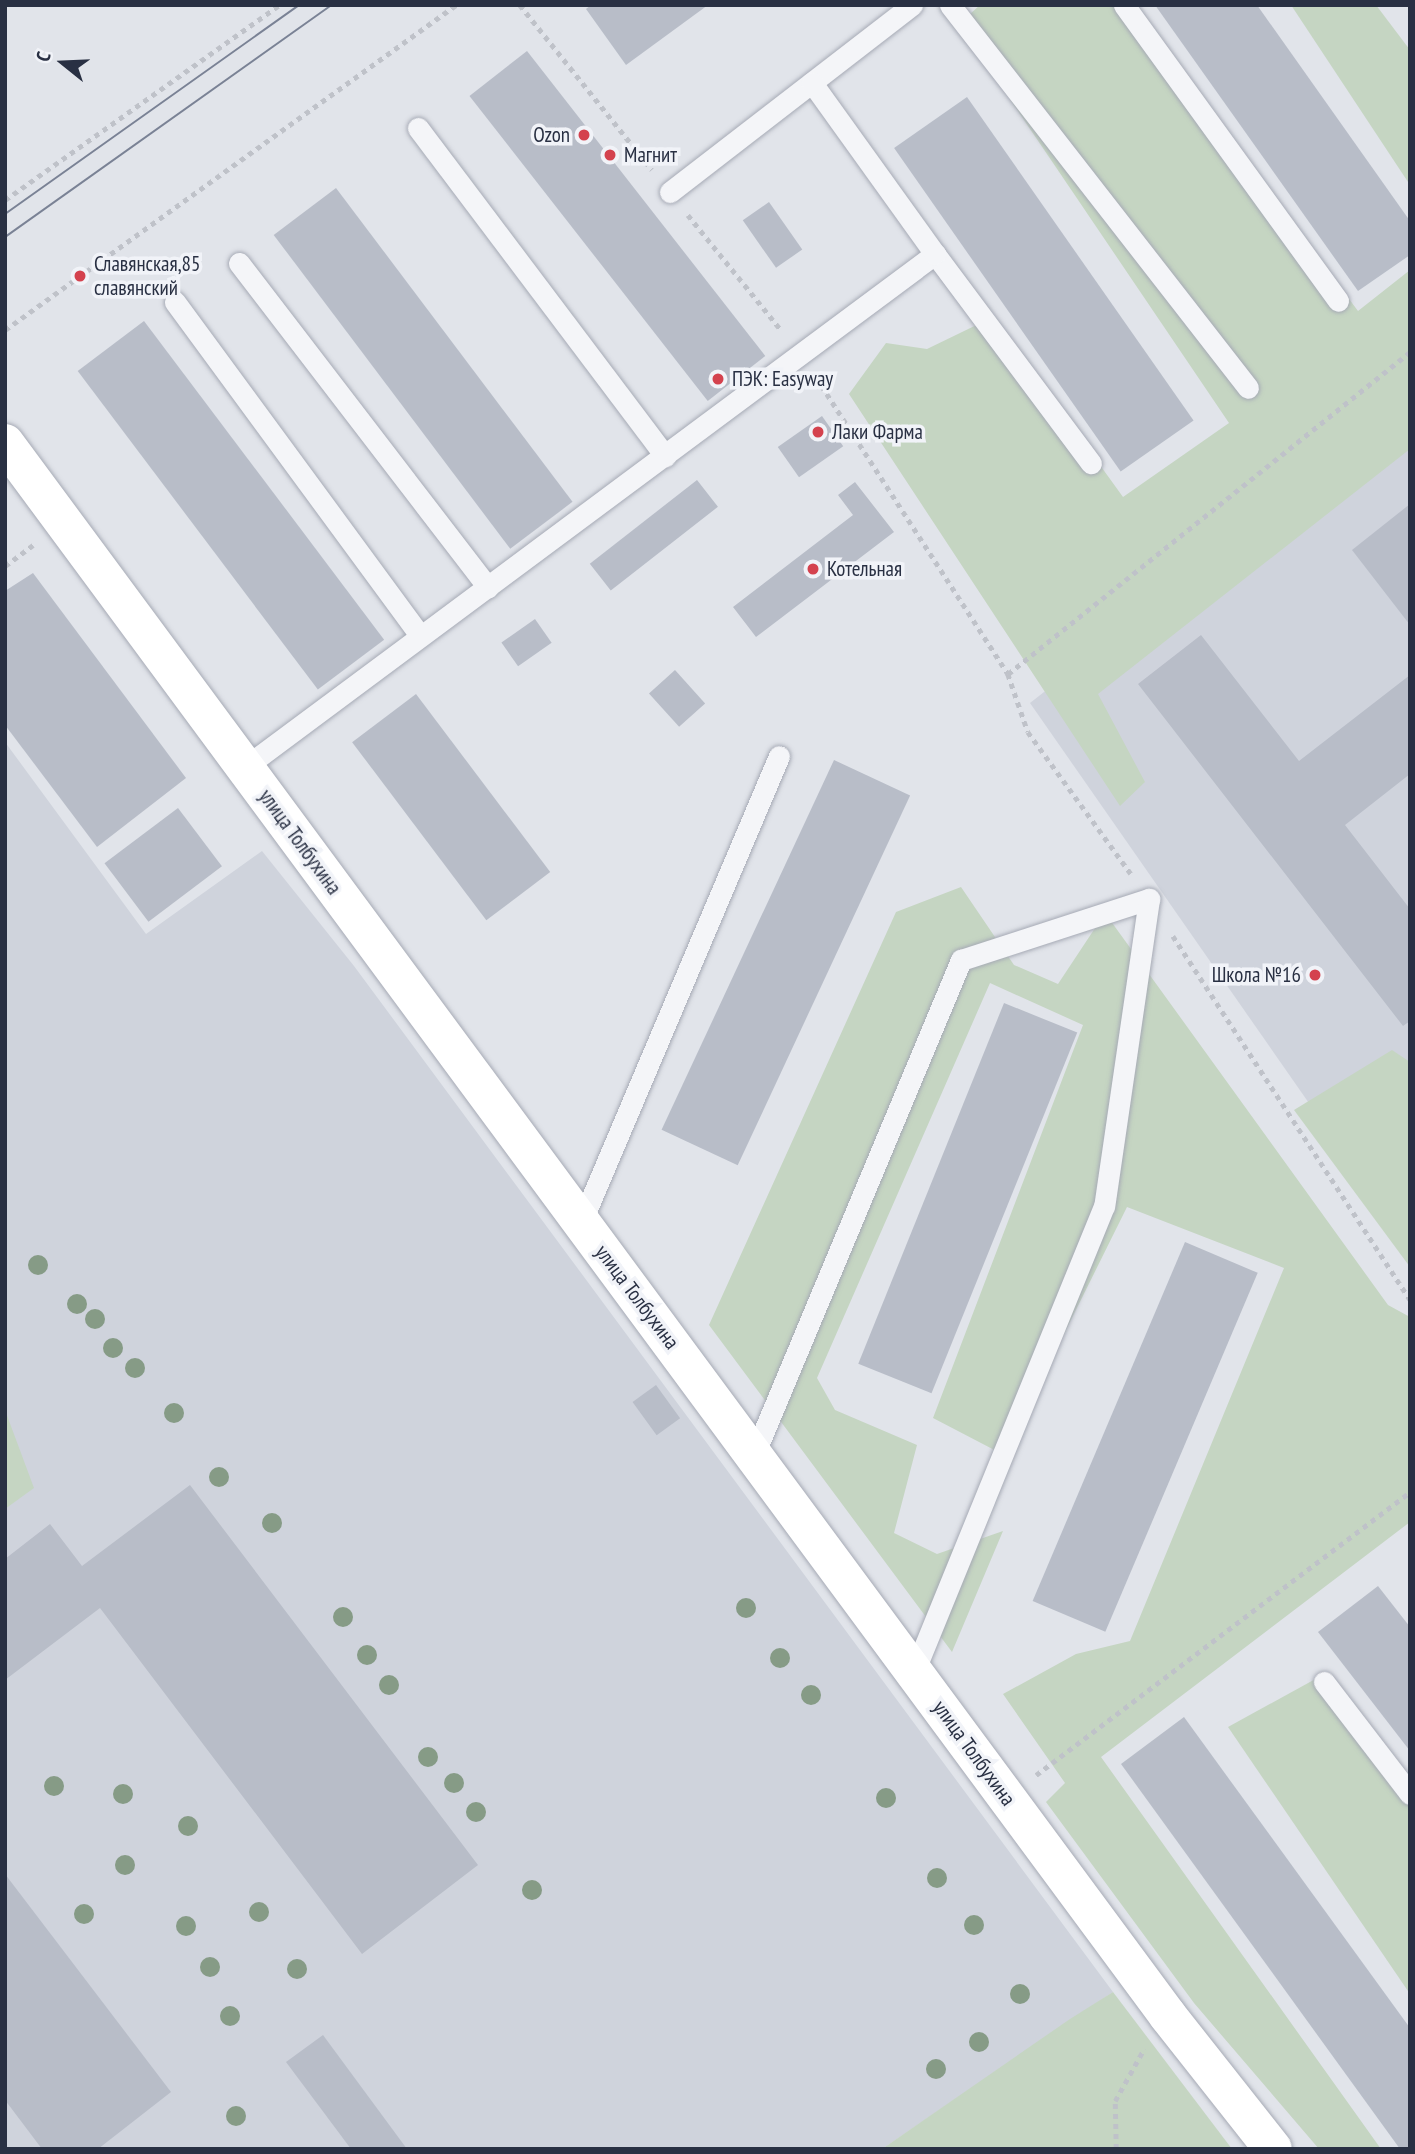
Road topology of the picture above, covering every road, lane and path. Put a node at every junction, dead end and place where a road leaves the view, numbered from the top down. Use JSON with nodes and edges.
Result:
{"nodes":[{"id":1,"x":279,"y":5,"type":"edge"},
{"id":2,"x":456,"y":5,"type":"edge"},
{"id":3,"x":520,"y":5,"type":"edge"},
{"id":4,"x":912,"y":5,"type":"edge"},
{"id":5,"x":950,"y":5,"type":"edge"},
{"id":6,"x":1124,"y":5,"type":"edge"},
{"id":7,"x":812,"y":83,"type":"junction"},
{"id":8,"x":418,"y":128,"type":"dead end"},
{"id":9,"x":670,"y":192,"type":"junction"},
{"id":10,"x":5,"y":200,"type":"edge"},
{"id":11,"x":935,"y":254,"type":"junction"},
{"id":12,"x":239,"y":263,"type":"dead end"},
{"id":13,"x":1339,"y":301,"type":"dead end"},
{"id":14,"x":175,"y":302,"type":"dead end"},
{"id":15,"x":5,"y":330,"type":"edge"},
{"id":16,"x":1410,"y":352,"type":"edge"},
{"id":17,"x":802,"y":356,"type":"junction"},
{"id":18,"x":1248,"y":388,"type":"dead end"},
{"id":19,"x":5,"y":443,"type":"edge"},
{"id":20,"x":665,"y":456,"type":"junction"},
{"id":21,"x":1091,"y":463,"type":"dead end"},
{"id":22,"x":488,"y":587,"type":"junction"},
{"id":23,"x":420,"y":636,"type":"junction"},
{"id":24,"x":1008,"y":674,"type":"junction"},
{"id":25,"x":779,"y":756,"type":"dead end"},
{"id":26,"x":245,"y":767,"type":"junction"},
{"id":27,"x":1149,"y":899,"type":"junction"},
{"id":28,"x":581,"y":1223,"type":"junction"},
{"id":29,"x":1410,"y":1298,"type":"edge"},
{"id":30,"x":754,"y":1455,"type":"junction"},
{"id":31,"x":1410,"y":1492,"type":"edge"},
{"id":32,"x":914,"y":1672,"type":"junction"},
{"id":33,"x":1324,"y":1682,"type":"dead end"},
{"id":34,"x":1032,"y":1778,"type":"dead end"},
{"id":35,"x":1410,"y":1794,"type":"edge"},
{"id":36,"x":1168,"y":2016,"type":"junction"},
{"id":37,"x":1116,"y":2149,"type":"edge"},
{"id":38,"x":1273,"y":2149,"type":"edge"}],
"edges":[{"from":1,"to":10,"type":"path"},
{"from":2,"to":15,"type":"path"},
{"from":3,"to":9,"type":"path"},
{"from":4,"to":7,"type":"lane"},
{"from":5,"to":18,"type":"lane"},
{"from":6,"to":13,"type":"lane"},
{"from":7,"to":9,"type":"lane"},
{"from":7,"to":11,"type":"lane"},
{"from":8,"to":20,"type":"lane"},
{"from":9,"to":17,"type":"path"},
{"from":11,"to":17,"type":"lane"},
{"from":11,"to":21,"type":"lane"},
{"from":12,"to":22,"type":"lane"},
{"from":14,"to":23,"type":"lane"},
{"from":16,"to":24,"type":"path"},
{"from":17,"to":20,"type":"lane"},
{"from":17,"to":24,"type":"path"},
{"from":19,"to":26,"type":"street","name":"улица Толбухина"},
{"from":20,"to":22,"type":"lane"},
{"from":22,"to":23,"type":"lane"},
{"from":23,"to":26,"type":"lane"},
{"from":24,"to":27,"type":"path"},
{"from":25,"to":28,"type":"lane"},
{"from":26,"to":28,"type":"street","name":"улица Толбухина"},
{"from":27,"to":29,"type":"path"},
{"from":27,"to":30,"type":"lane"},
{"from":27,"to":32,"type":"lane"},
{"from":28,"to":30,"type":"street","name":"улица Толбухина"},
{"from":30,"to":32,"type":"street","name":"улица Толбухина"},
{"from":31,"to":34,"type":"path"},
{"from":32,"to":36,"type":"street","name":"улица Толбухина"},
{"from":33,"to":35,"type":"lane"},
{"from":36,"to":37,"type":"path"},
{"from":36,"to":38,"type":"street","name":"улица Толбухина"}]}
